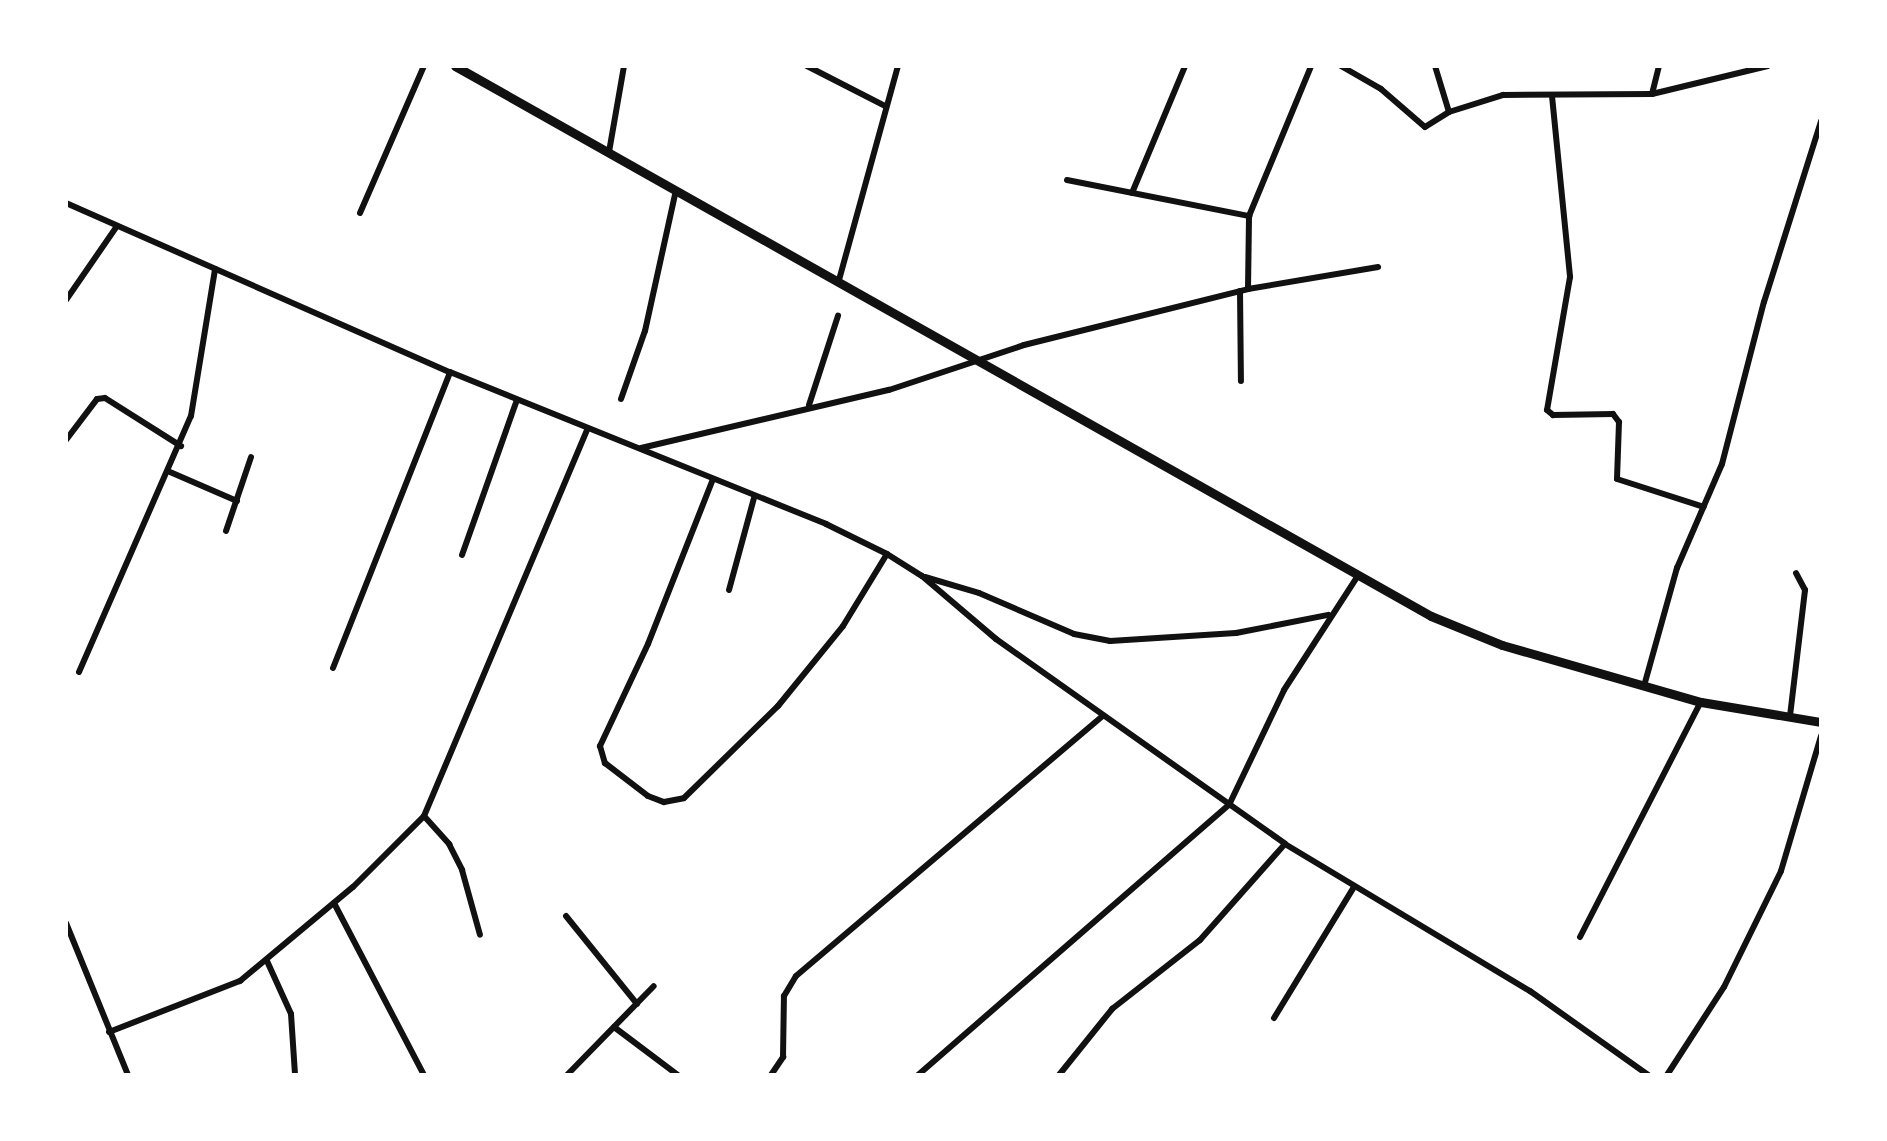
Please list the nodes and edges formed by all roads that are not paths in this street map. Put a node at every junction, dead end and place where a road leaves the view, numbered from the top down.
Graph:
1 (424, 66) edge
2 (455, 66) edge
3 (624, 66) edge
4 (807, 66) edge
5 (898, 66) edge
6 (1185, 66) edge
7 (1311, 66) edge
8 (1341, 66) edge
9 (1435, 66) edge
10 (1659, 66) edge
11 (1768, 66) edge
12 (1652, 94) junction
13 (1552, 96) junction
14 (885, 106) junction
15 (1449, 112) junction
16 (1821, 121) edge
17 (609, 152) junction
18 (1067, 180) dead end
19 (677, 190) junction
20 (1132, 193) junction
21 (66, 203) edge
22 (360, 213) dead end
23 (1249, 216) junction
24 (117, 226) junction
25 (1378, 267) dead end
26 (215, 269) junction
27 (839, 280) junction
28 (1248, 289) junction
29 (1240, 291) junction
30 (66, 300) edge
31 (838, 316) dead end
32 (980, 360) junction
33 (450, 372) junction
34 (1241, 381) dead end
35 (621, 399) dead end
36 (517, 400) junction
37 (809, 405) junction
38 (588, 428) junction
39 (66, 440) edge
40 (181, 446) junction
41 (641, 448) junction
42 (251, 457) dead end
43 (170, 472) junction
44 (713, 479) junction
45 (754, 498) junction
46 (237, 501) junction
47 (1704, 507) junction
48 (226, 531) dead end
49 (887, 554) junction
50 (462, 555) dead end
51 (1796, 573) dead end
52 (922, 576) junction
53 (1357, 577) junction
54 (729, 590) dead end
55 (1328, 615) junction
56 (333, 668) dead end
57 (79, 672) dead end
58 (1644, 686) junction
59 (1701, 702) junction
60 (1103, 716) junction
61 (1790, 716) junction
62 (1821, 722) edge
63 (1821, 736) edge
64 (1229, 805) junction
65 (424, 816) junction
66 (1285, 844) junction
67 (1354, 887) junction
68 (334, 903) junction
69 (566, 916) dead end
70 (66, 923) edge
71 (480, 935) dead end
72 (1580, 937) dead end
73 (267, 961) junction
74 (654, 986) dead end
75 (637, 1004) junction
76 (1274, 1018) dead end
77 (614, 1027) junction
78 (109, 1032) junction
79 (128, 1075) edge
80 (295, 1075) edge
81 (424, 1075) edge
82 (567, 1075) edge
83 (678, 1075) edge
84 (771, 1075) edge
85 (918, 1075) edge
86 (1059, 1075) edge
87 (1648, 1075) edge
88 (1667, 1075) edge

1 - 22 street
2 - 17 main road
3 - 17 street
4 - 14 street
5 - 14 street
6 - 20 street
7 - 23 street
8 - 15 street
9 - 15 street
10 - 12 street
11 - 12 street
12 - 13 street
13 - 15 street
13 - 47 street
14 - 27 street
16 - 47 street
17 - 19 main road
18 - 20 street
19 - 27 main road
19 - 35 street
20 - 23 street
21 - 24 street
23 - 28 street
24 - 26 street
24 - 30 street
25 - 28 street
26 - 33 street
26 - 40 street
27 - 32 main road
28 - 29 street
29 - 32 street
29 - 34 street
31 - 37 street
32 - 37 street
32 - 53 main road
33 - 36 street
33 - 56 street
36 - 38 street
36 - 50 street
37 - 41 street
38 - 41 street
38 - 65 street
39 - 40 street
40 - 43 street
41 - 44 street
42 - 46 street
43 - 46 street
43 - 57 street
44 - 45 street
44 - 49 street
45 - 49 street
45 - 54 street
46 - 48 street
47 - 58 street
49 - 52 street
51 - 61 street
52 - 55 street
52 - 60 street
53 - 55 street
53 - 58 main road
55 - 64 street
58 - 59 main road
59 - 61 main road
59 - 72 street
60 - 64 street
60 - 84 street
61 - 62 main road
63 - 88 street
64 - 66 street
64 - 85 street
65 - 68 street
65 - 71 street
66 - 67 street
66 - 86 street
67 - 76 street
67 - 87 street
68 - 73 street
68 - 81 street
69 - 75 street
70 - 78 street
73 - 78 street
73 - 80 street
74 - 75 street
75 - 77 street
77 - 82 street
77 - 83 street
78 - 79 street

